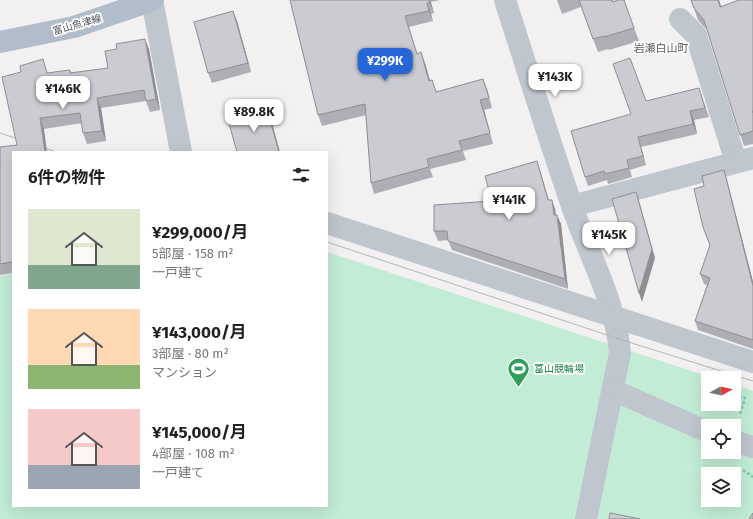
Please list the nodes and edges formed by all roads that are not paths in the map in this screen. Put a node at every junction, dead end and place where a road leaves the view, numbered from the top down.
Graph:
1 (152, 0) edge
2 (505, 0) edge
3 (680, 19) dead end
4 (0, 42) edge
5 (181, 151) edge
6 (744, 160) edge
7 (572, 206) junction
8 (328, 223) edge
9 (614, 317) junction
10 (753, 362) edge
11 (613, 390) junction
12 (701, 429) edge
13 (741, 443) edge
14 (753, 447) edge
15 (586, 519) edge

1 - 4 main road, 富山魚津線
1 - 5 street
2 - 7 street
3 - 6 street
6 - 7 street
7 - 9 street
8 - 9 street
9 - 10 street
9 - 11 street
11 - 12 street
11 - 15 street
13 - 14 street

